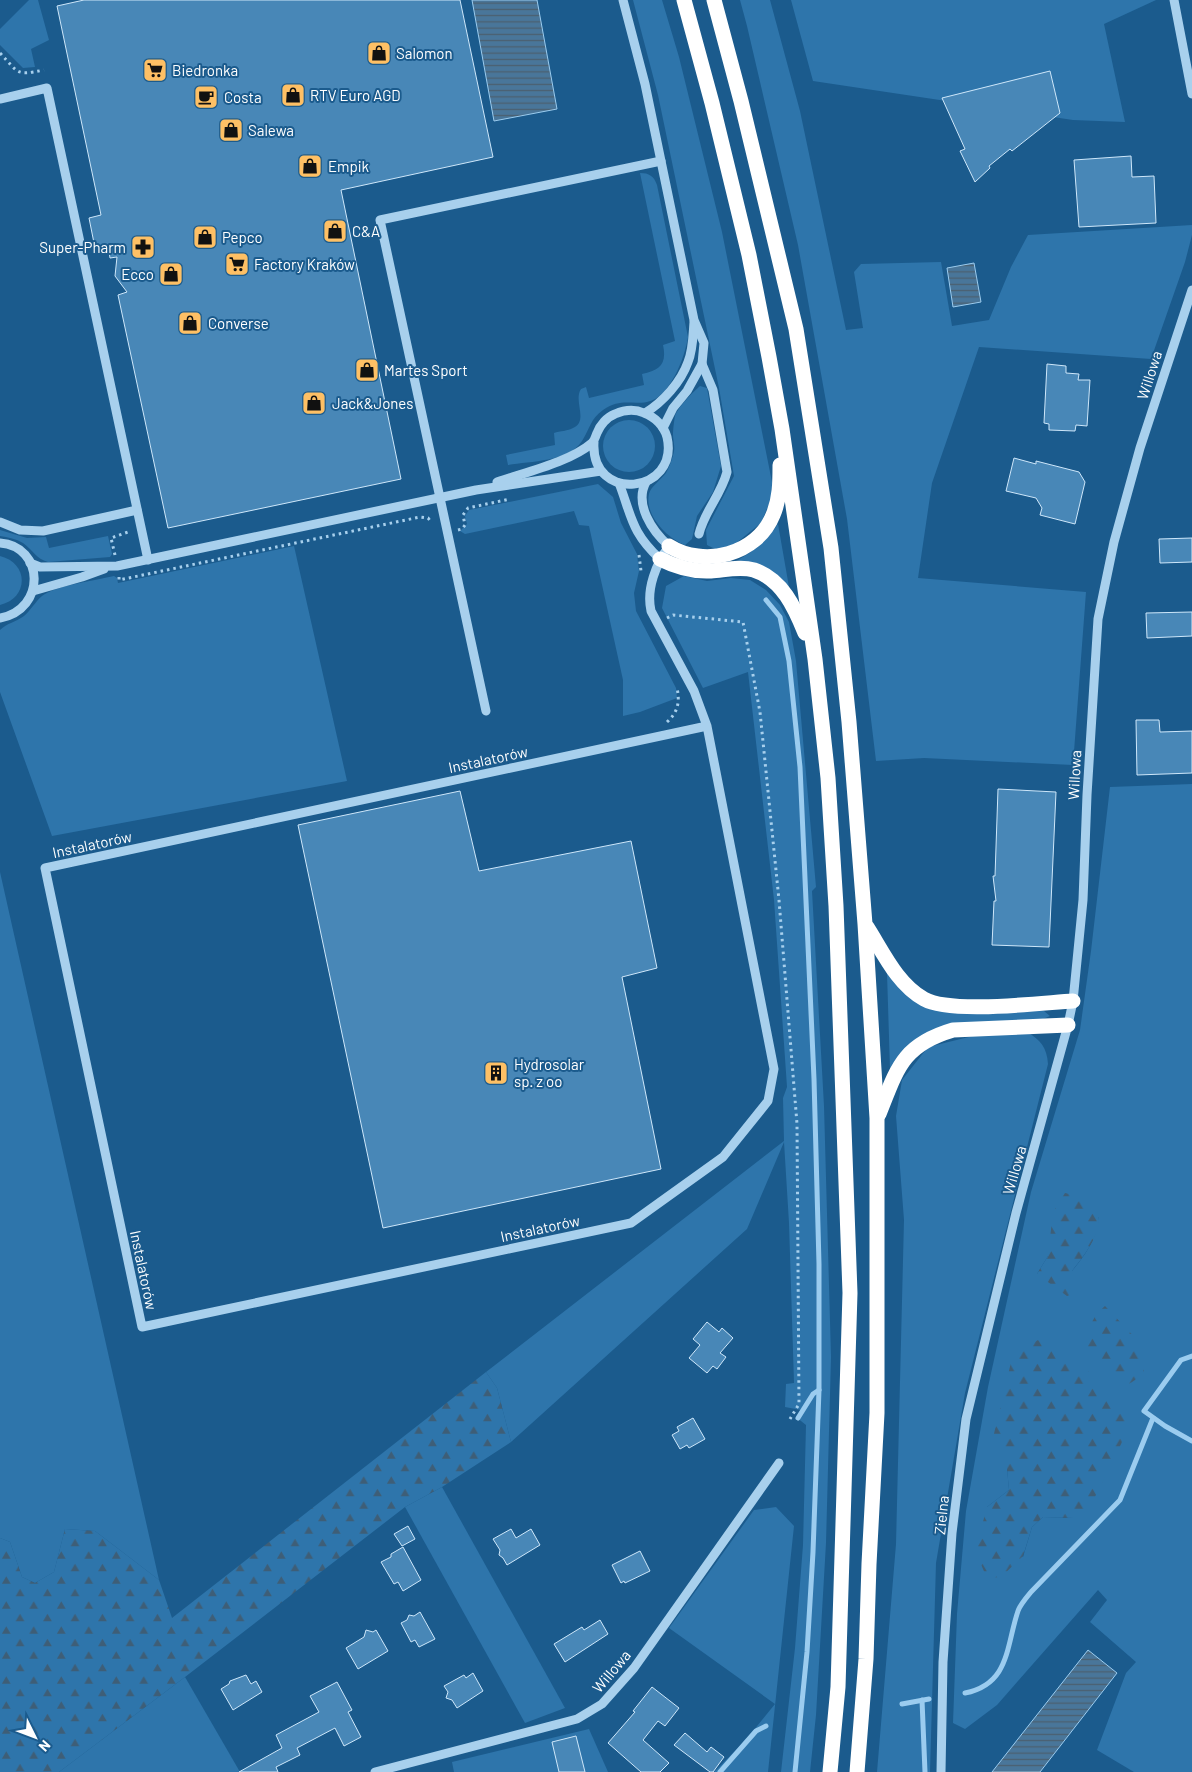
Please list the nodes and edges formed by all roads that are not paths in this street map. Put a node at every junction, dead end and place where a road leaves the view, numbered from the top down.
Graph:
1 (623, 0) edge
2 (684, 0) edge
3 (714, 0) edge
4 (1174, 0) edge
5 (1192, 94) edge
6 (0, 99) edge
7 (661, 161) junction
8 (1192, 290) edge
9 (694, 320) junction
10 (702, 364) junction
11 (645, 413) junction
12 (662, 428) junction
13 (782, 428) junction
14 (594, 442) junction
15 (601, 471) junction
16 (646, 482) junction
17 (619, 483) junction
18 (476, 490) junction
19 (439, 498) junction
20 (137, 510) junction
21 (0, 522) edge
22 (698, 534) dead end
23 (0, 542) edge
24 (669, 546) junction
25 (660, 559) junction
26 (148, 560) junction
27 (30, 563) junction
28 (109, 567) junction
29 (33, 591) junction
30 (0, 618) edge
31 (815, 658) junction
32 (486, 711) dead end
33 (707, 726) junction
34 (865, 924) junction
35 (1073, 1001) junction
36 (1068, 1026) junction
37 (877, 1118) junction
38 (1003, 1265) joint
39 (779, 1462) dead end
40 (375, 1772) edge
41 (830, 1772) edge
42 (858, 1772) edge
43 (941, 1772) edge

1 - 7 street
2 - 13 highway
3 - 34 highway
4 - 5 street
6 - 20 street
7 - 9 street
7 - 19 street
8 - 35 street, Willowa
9 - 10 street
9 - 11 street
10 - 12 street
10 - 22 street
11 - 12 street
11 - 14 street
12 - 16 street
13 - 24 highway
13 - 31 highway
14 - 15 street
14 - 18 street
15 - 17 street
15 - 18 street
16 - 17 street
16 - 24 street
17 - 25 street
18 - 19 street
19 - 26 street
19 - 32 street
20 - 21 street
20 - 26 street
23 - 27 street
24 - 25 street, Instalatorów
25 - 31 highway
25 - 33 street, Instalatorów
26 - 28 street
27 - 28 street
27 - 29 street
28 - 29 street
29 - 30 street
31 - 41 highway
33 - 33 street, Instalatorów
34 - 35 highway
34 - 37 highway
35 - 36 street, Willowa
36 - 37 highway
36 - 38 street, Willowa
37 - 42 highway
38 - 43 street, Zielna
39 - 40 street, Willowa

